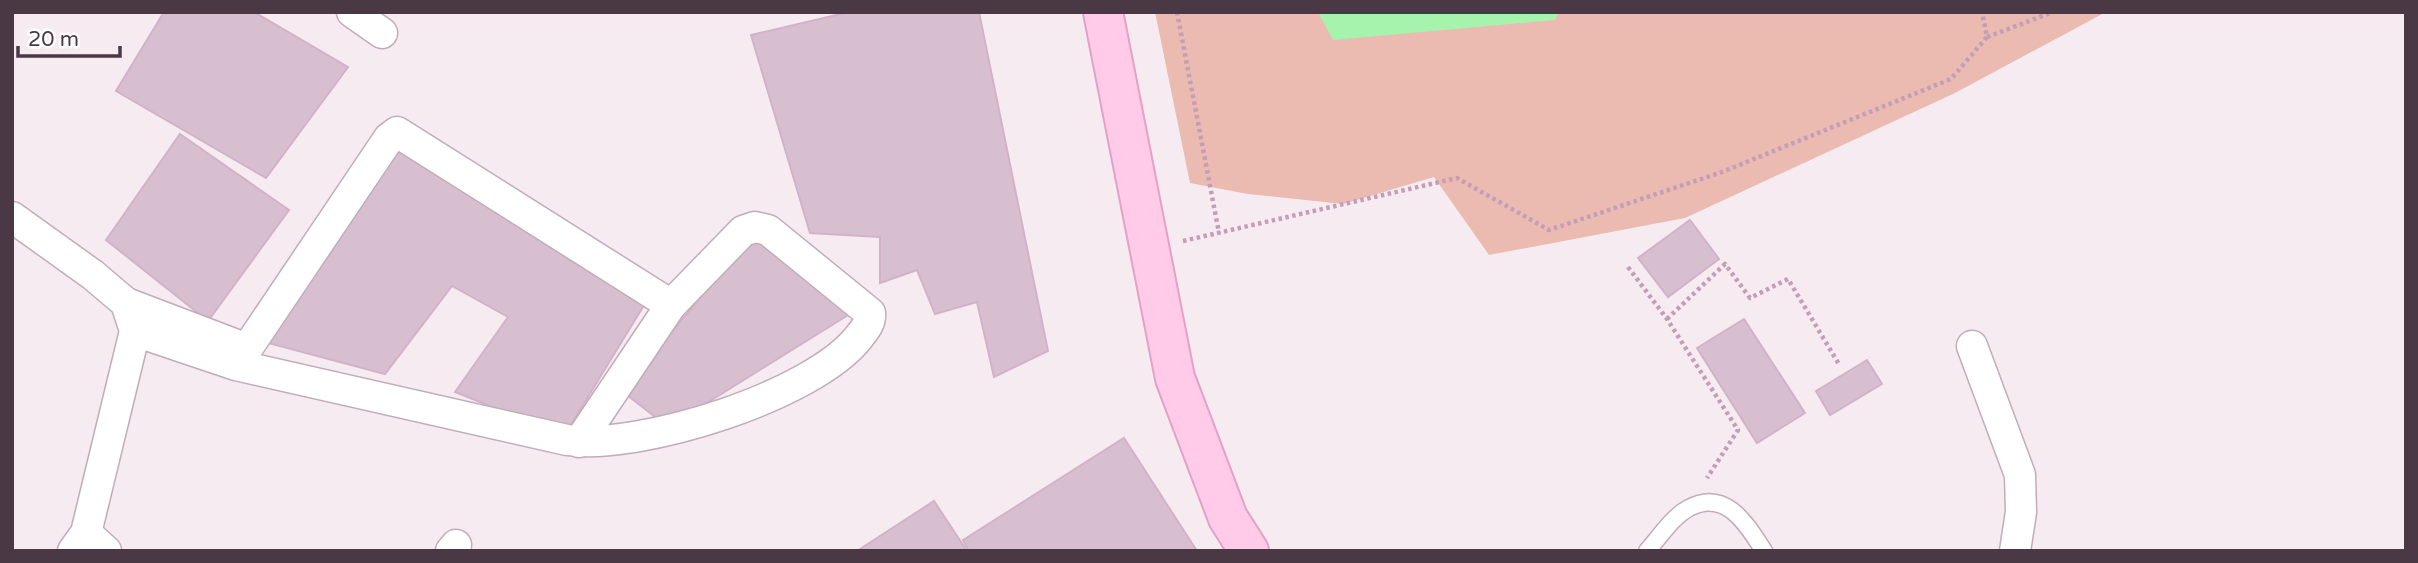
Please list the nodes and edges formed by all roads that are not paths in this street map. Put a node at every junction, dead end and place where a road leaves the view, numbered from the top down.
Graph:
1 (352, 12) edge
2 (1103, 12) edge
3 (382, 33) dead end
4 (12, 217) edge
5 (127, 303) junction
6 (671, 305) junction
7 (135, 331) junction
8 (207, 345) junction
9 (1972, 345) dead end
10 (242, 357) junction
11 (579, 442) junction
12 (88, 545) edge
13 (1249, 551) edge
14 (1647, 551) edge
15 (1764, 551) edge
16 (2015, 551) edge

1 - 3 street
2 - 13 street
4 - 5 street
5 - 7 street
5 - 8 street
6 - 10 street
6 - 11 street
6 - 11 street
7 - 8 street
7 - 12 street
8 - 10 street
9 - 16 street
10 - 11 street
14 - 15 lane

